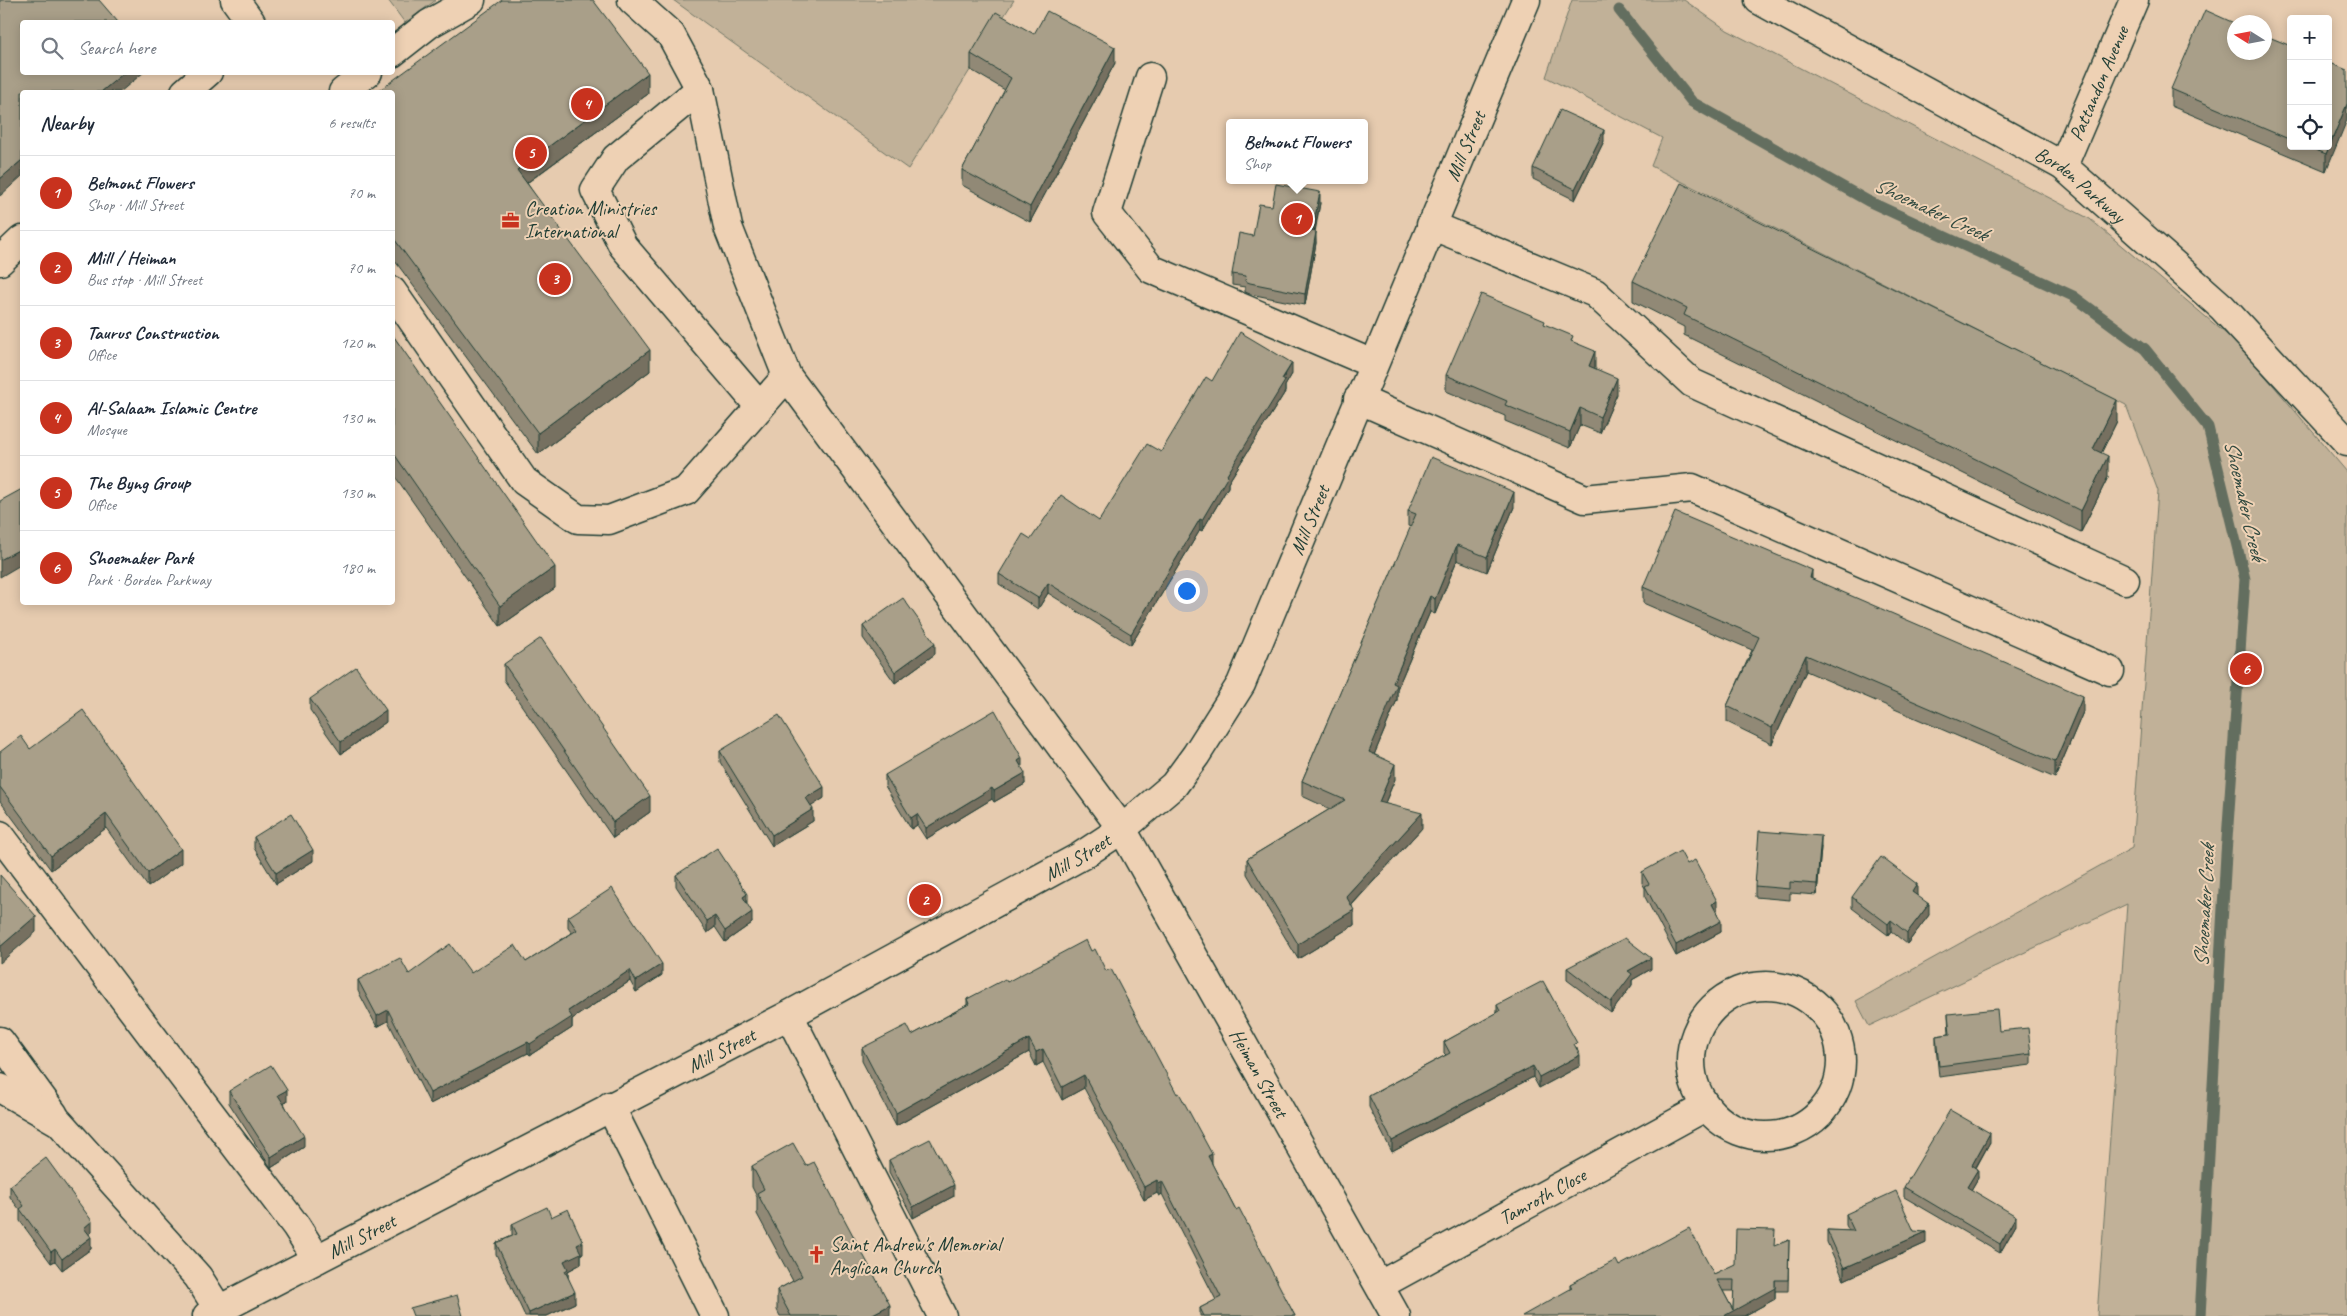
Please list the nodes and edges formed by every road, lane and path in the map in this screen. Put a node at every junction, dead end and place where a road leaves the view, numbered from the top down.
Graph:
1 (235, 0) edge
2 (470, 0) edge
3 (632, 0) edge
4 (1526, 0) edge
5 (1759, 0) edge
6 (2134, 0) edge
7 (249, 20) edge
8 (395, 51) edge
9 (205, 75) edge
10 (364, 75) edge
11 (1150, 77) dead end
12 (188, 90) edge
13 (346, 90) edge
14 (700, 90) junction
15 (2063, 166) junction
16 (1431, 225) junction
17 (20, 242) edge
18 (0, 261) edge
19 (395, 295) edge
20 (1373, 364) junction
21 (787, 376) junction
22 (1358, 399) junction
23 (760, 408) junction
24 (2347, 442) edge
25 (2125, 580) dead end
26 (2110, 671) dead end
27 (1122, 829) junction
28 (0, 835) edge
29 (789, 1015) junction
30 (0, 1041) edge
31 (0, 1088) edge
32 (610, 1106) junction
33 (1705, 1107) junction
34 (60, 1122) junction
35 (317, 1259) junction
36 (1380, 1285) junction
37 (213, 1313) edge
38 (714, 1316) edge
39 (942, 1316) edge
40 (1396, 1316) edge

1 - 7 street
2 - 8 street
3 - 14 street, Heiman Street
4 - 16 street, Mill Street
5 - 15 street, Borden Parkway
6 - 15 street, Pattandon Avenue
9 - 12 street
10 - 13 street
11 - 20 street
14 - 21 street, Heiman Street
14 - 23 street
15 - 24 street, Borden Parkway
16 - 20 street, Mill Street
16 - 25 street
17 - 18 street
19 - 23 street
20 - 22 street, Mill Street
21 - 23 street
21 - 27 street, Heiman Street
22 - 26 street
22 - 27 street, Mill Street
27 - 29 street, Mill Street
27 - 36 street, Heiman Street
28 - 35 street
29 - 32 street, Mill Street
29 - 39 street
30 - 34 street
31 - 34 street
32 - 35 street, Mill Street
32 - 38 street
33 - 33 street
33 - 36 street, Tamroth Close
34 - 37 street
35 - 37 street, Mill Street
36 - 40 street, Heiman Street

